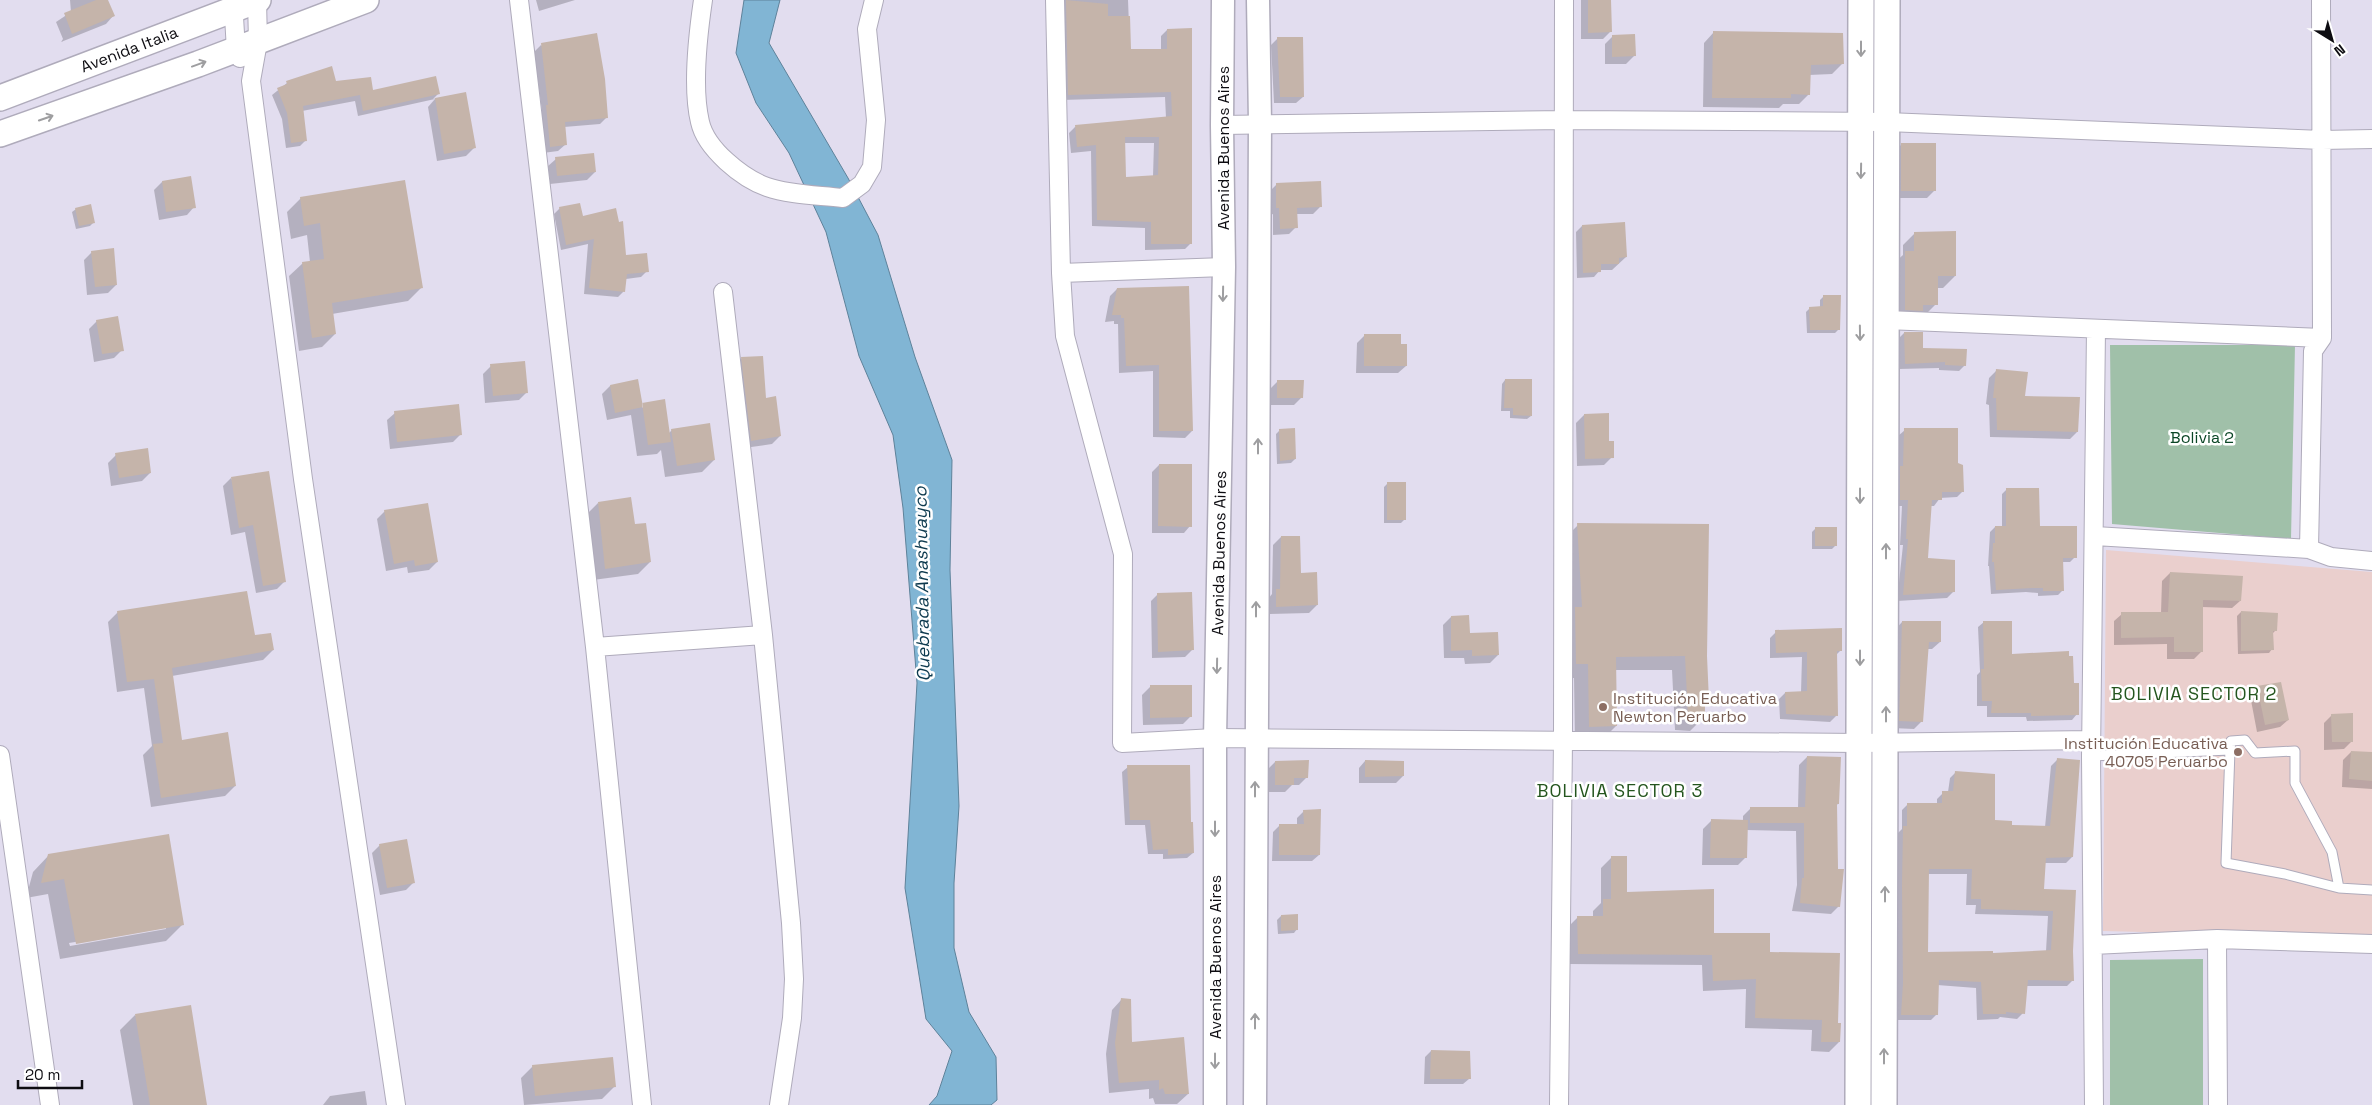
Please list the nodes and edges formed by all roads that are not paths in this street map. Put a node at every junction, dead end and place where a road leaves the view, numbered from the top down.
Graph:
1 (258, 0) edge
2 (366, 0) edge
3 (520, 0) edge
4 (703, 0) edge
5 (874, 0) edge
6 (1055, 0) edge
7 (1223, 0) edge
8 (1258, 0) edge
9 (1564, 0) edge
10 (1861, 0) edge
11 (1887, 0) edge
12 (2321, 0) edge
13 (233, 4) edge
14 (247, 46) junction
15 (0, 98) edge
16 (1566, 120) junction
17 (1861, 122) junction
18 (1887, 122) junction
19 (1260, 123) junction
20 (1222, 125) junction
21 (0, 134) edge
22 (2322, 140) junction
23 (2372, 140) edge
24 (1224, 267) junction
25 (1061, 274) junction
26 (723, 292) dead end
27 (1886, 320) junction
28 (2096, 329) junction
29 (2322, 338) junction
30 (2095, 536) junction
31 (2309, 549) junction
32 (2372, 561) edge
33 (763, 635) junction
34 (595, 647) junction
35 (1216, 738) junction
36 (1256, 738) junction
37 (1563, 740) junction
38 (1860, 743) junction
39 (1886, 743) junction
40 (2091, 748) junction
41 (2230, 750) junction
42 (0, 755) edge
43 (2339, 888) junction
44 (2372, 890) edge
45 (2217, 940) junction
46 (2372, 944) edge
47 (2092, 945) junction
48 (50, 1105) edge
49 (396, 1105) edge
50 (642, 1105) edge
51 (779, 1105) edge
52 (1215, 1105) edge
53 (1255, 1105) edge
54 (1559, 1105) edge
55 (1858, 1105) edge
56 (1884, 1105) edge
57 (2094, 1105) edge
58 (2218, 1105) edge

1 - 13 main road, Avenida Italia
1 - 14 street
2 - 14 main road
3 - 34 street
4 - 5 street
6 - 25 street
7 - 20 street, Avenida Buenos Aires
8 - 19 street
9 - 16 street
10 -> 17 main road
11 - 18 main road
12 - 22 street
13 - 14 street
13 - 15 main road, Avenida Italia
21 -> 14 main road
14 - 49 street
16 - 17 street
16 - 19 street
16 - 37 street
17 - 18 street
17 -> 38 main road
18 - 22 street
18 - 27 main road
19 - 20 street
36 -> 19 street
20 - 24 street, Avenida Buenos Aires
22 - 23 street
22 - 29 street
24 - 25 street
24 -> 35 street, Avenida Buenos Aires
25 - 35 street
26 - 33 street
27 - 28 street
39 -> 27 main road
28 - 29 street
28 - 30 street
29 - 31 street
30 - 31 street
30 - 40 street
31 - 32 street
33 - 34 street
33 - 51 street
34 - 50 street
35 - 36 street
35 -> 52 street, Avenida Buenos Aires
36 - 37 street
53 -> 36 street
37 - 38 street
37 - 54 street
38 - 39 street
38 - 55 main road
39 - 40 street
56 -> 39 main road
40 - 41 lane
40 - 47 street
41 - 43 lane
41 - 43 lane
42 - 48 street
43 - 44 lane
45 - 46 street
45 - 47 street
45 - 58 street
47 - 57 street

